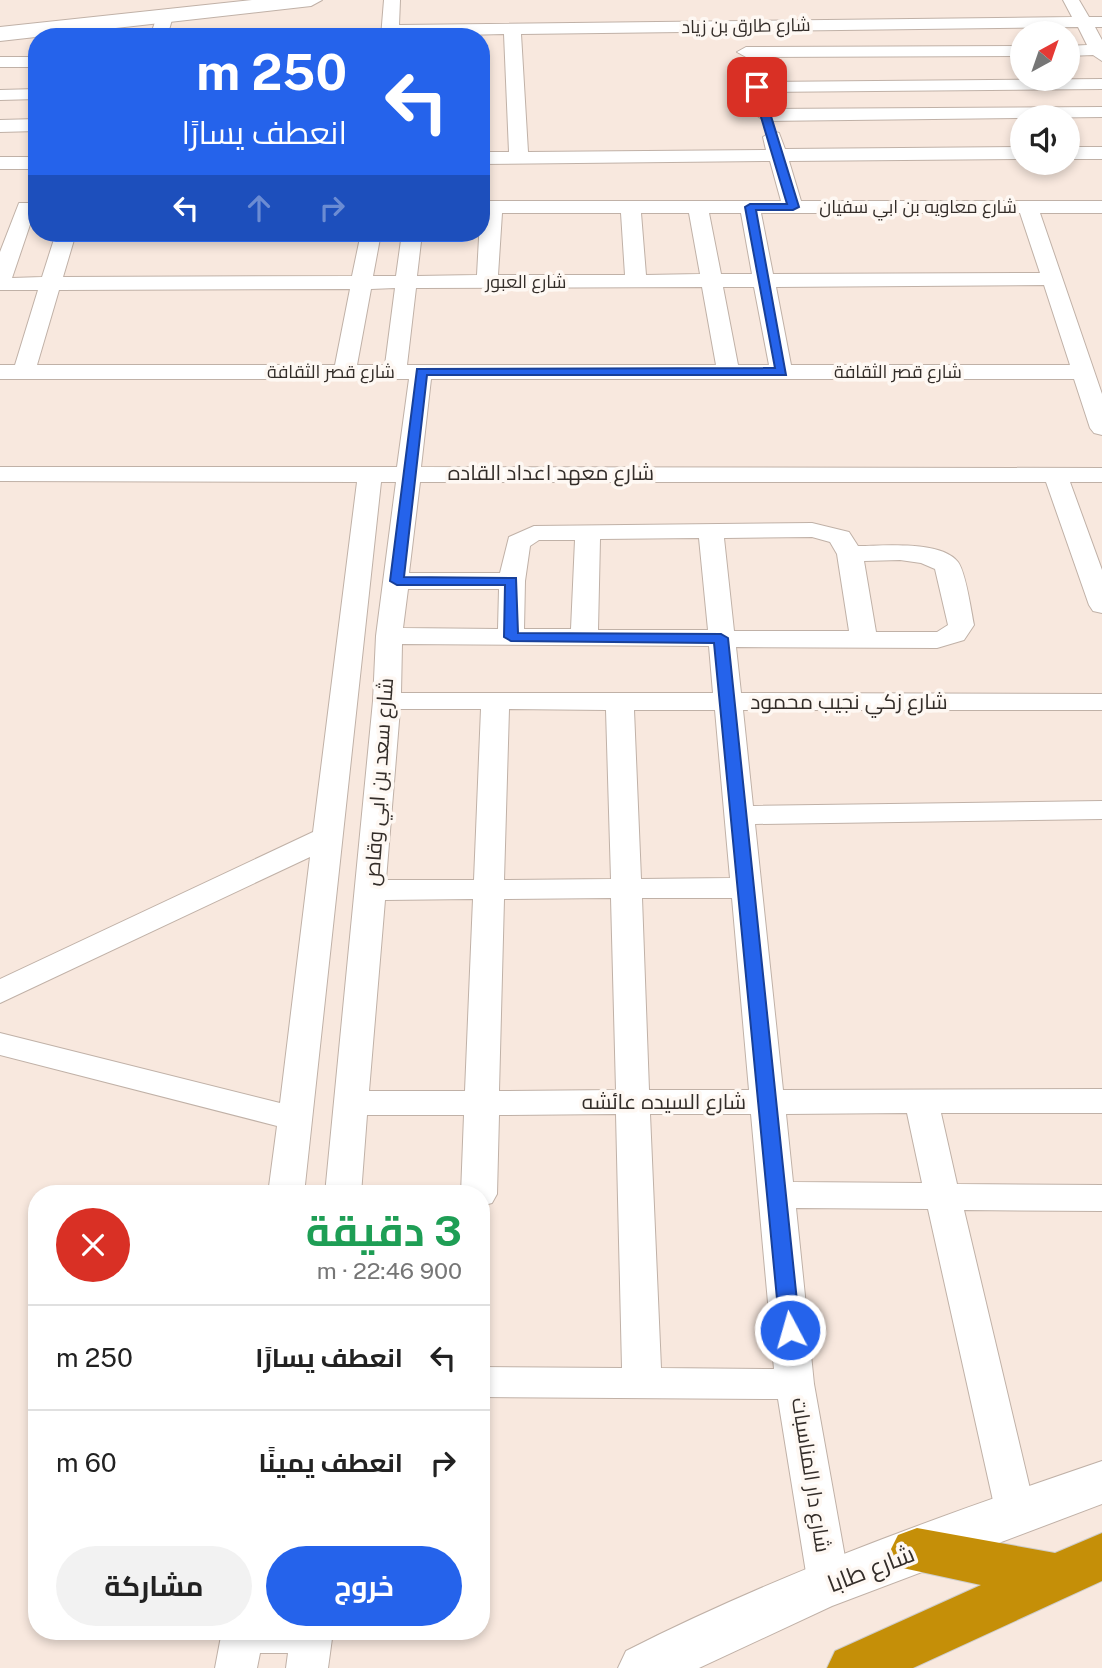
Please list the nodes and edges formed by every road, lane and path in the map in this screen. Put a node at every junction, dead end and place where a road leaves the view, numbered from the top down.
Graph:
1 (226, 0) edge
2 (312, 0) edge
3 (392, 0) edge
4 (1071, 0) edge
5 (847, 18) junction
6 (736, 19) junction
7 (0, 22) edge
8 (1083, 22) junction
9 (1102, 22) edge
10 (161, 26) edge
11 (121, 28) edge
12 (390, 28) edge
13 (512, 29) junction
14 (490, 30) edge
15 (28, 33) edge
16 (0, 34) edge
17 (1010, 51) edge
18 (746, 52) junction
19 (974, 52) junction
20 (1080, 52) edge
21 (859, 53) junction
22 (1100, 53) edge
23 (0, 62) edge
24 (28, 62) edge
25 (989, 85) junction
26 (1102, 85) edge
27 (881, 86) junction
28 (757, 87) junction
29 (28, 96) edge
30 (2, 101) edge
31 (1010, 109) edge
32 (1080, 112) edge
33 (1102, 112) edge
34 (891, 114) junction
35 (1010, 114) edge
36 (765, 115) junction
37 (28, 125) edge
38 (0, 126) edge
39 (1010, 153) edge
40 (1080, 153) edge
41 (1102, 153) edge
42 (778, 156) junction
43 (490, 158) edge
44 (519, 158) junction
45 (0, 163) edge
46 (28, 163) edge
47 (0, 207) edge
48 (28, 207) edge
49 (490, 207) edge
50 (631, 207) junction
51 (698, 207) junction
52 (750, 207) junction
53 (793, 207) junction
54 (1028, 207) junction
55 (1102, 207) edge
56 (28, 214) edge
57 (63, 242) edge
58 (368, 242) edge
59 (411, 242) edge
60 (487, 242) edge
61 (1052, 279) junction
62 (765, 280) junction
63 (636, 281) junction
64 (711, 281) junction
65 (359, 282) junction
66 (406, 282) junction
67 (487, 282) junction
68 (0, 283) edge
69 (51, 284) junction
70 (0, 372) edge
71 (24, 372) junction
72 (345, 372) junction
73 (395, 372) junction
74 (421, 372) junction
75 (728, 372) junction
76 (781, 372) junction
77 (1082, 372) junction
78 (1102, 428) edge
79 (370, 472) junction
80 (410, 473) junction
81 (0, 474) edge
82 (1055, 475) junction
83 (1102, 475) edge
84 (711, 529) junction
85 (588, 532) junction
86 (850, 554) junction
87 (397, 581) junction
88 (512, 581) junction
89 (1102, 605) edge
90 (389, 636) junction
91 (511, 637) junction
92 (584, 637) junction
93 (721, 638) junction
94 (864, 640) junction
95 (387, 701) junction
96 (495, 701) junction
97 (620, 701) junction
98 (727, 702) junction
99 (1102, 702) edge
100 (1102, 810) edge
101 (739, 815) junction
102 (329, 836) junction
103 (746, 888) junction
104 (489, 889) junction
105 (626, 889) junction
106 (371, 890) junction
107 (0, 992) edge
108 (0, 1044) edge
109 (1102, 1101) edge
110 (633, 1102) junction
111 (768, 1102) junction
112 (921, 1102) junction
113 (352, 1103) junction
114 (482, 1103) junction
115 (295, 1119) junction
116 (287, 1185) edge
117 (344, 1185) edge
118 (479, 1185) edge
119 (777, 1195) junction
120 (944, 1196) junction
121 (1102, 1198) edge
122 (490, 1382) edge
123 (642, 1383) junction
124 (796, 1384) junction
125 (1102, 1482) edge
126 (1016, 1514) junction
127 (917, 1551) junction
128 (1079, 1566) edge
129 (829, 1585) junction
130 (241, 1644) edge
131 (310, 1645) edge
132 (646, 1668) edge
133 (855, 1668) edge

1 - 7 street
2 - 10 street
3 - 12 street
4 - 8 street
5 - 6 street, شارع طارق بن زياد
5 - 8 street, شارع طارق بن زياد
5 - 21 street
6 - 13 street, شارع طارق بن زياد
6 - 18 street
8 - 9 street, شارع طارق بن زياد
8 - 22 street
10 - 11 street
13 - 14 street, شارع طارق بن زياد
13 - 44 street
15 - 16 street
17 - 19 street
18 - 21 street
18 - 28 street
19 - 21 street
19 - 25 street
20 - 22 street
23 - 24 street
25 - 26 street
25 - 27 street
25 - 31 street
27 - 28 street
27 - 34 street
28 - 36 street
29 - 30 street
32 - 33 street
34 - 35 street
34 - 36 street
36 - 42 street
37 - 38 street
39 - 42 street
40 - 41 street
42 - 44 street
42 - 53 street
43 - 44 street
45 - 46 street
47 - 48 street
49 - 50 street, شارع معاويه بن ابي سفيان
50 - 51 street, شارع معاويه بن ابي سفيان
50 - 63 street
51 - 52 street, شارع معاويه بن ابي سفيان
51 - 64 street
52 - 53 street, شارع معاويه بن ابي سفيان
52 - 62 street
53 - 54 street, شارع معاويه بن ابي سفيان
54 - 55 street, شارع معاويه بن ابي سفيان
54 - 61 street
56 - 68 street
57 - 69 street
58 - 65 street
59 - 66 street
60 - 67 street
61 - 62 street, شارع العبور
61 - 77 street
62 - 64 street, شارع العبور
62 - 76 street
63 - 64 street, شارع العبور
63 - 67 street, شارع العبور
64 - 75 street
65 - 66 street, شارع العبور
65 - 69 street, شارع العبور
65 - 72 street
66 - 67 street, شارع العبور
66 - 73 street
68 - 69 street, شارع العبور
69 - 71 street
70 - 71 street, شارع قصر الثقافة
71 - 72 street, شارع قصر الثقافة
72 - 73 street, شارع قصر الثقافة
73 - 74 street, شارع قصر الثقافة
74 - 75 street, شارع قصر الثقافة
74 - 80 street, شارع سعد بن ابي وقاص
75 - 76 street, شارع قصر الثقافة
76 - 77 street, شارع قصر الثقافة
77 - 78 street
79 - 80 street, شارع معهد اعداد القاده
79 - 81 street, شارع معهد اعداد القاده
79 - 102 street, شارع سعد بن ابي وقاص
80 - 82 street, شارع معهد اعداد القاده
80 - 87 street, شارع سعد بن ابي وقاص
82 - 83 street, شارع معهد اعداد القاده
82 - 89 street
84 - 85 street
84 - 86 street
84 - 93 street, شارع دار المناسبات
85 - 88 street
85 - 92 street
86 - 94 street
86 - 94 street
87 - 88 street
87 - 90 street, شارع سعد بن ابي وقاص
88 - 91 street
90 - 91 street
90 - 95 street, شارع سعد بن ابي وقاص
91 - 92 street
92 - 93 street
93 - 94 street
93 - 98 street, شارع دار المناسبات
95 - 96 street, شارع زكي نجيب محمود
95 - 106 street, شارع سعد بن ابي وقاص
96 - 97 street, شارع زكي نجيب محمود
96 - 104 street
97 - 98 street, شارع زكي نجيب محمود
97 - 105 street
98 - 99 street, شارع زكي نجيب محمود
98 - 101 street, شارع دار المناسبات
100 - 101 street
101 - 103 street, شارع دار المناسبات
102 - 107 street
102 - 115 street, شارع سعد بن ابي وقاص
103 - 105 street
103 - 111 street, شارع دار المناسبات
104 - 105 street
104 - 106 street
104 - 114 street
105 - 110 street
106 - 113 street, شارع سعد بن ابي وقاص
108 - 115 street
109 - 112 street, شارع السيده عائشه
110 - 111 street, شارع السيده عائشه
110 - 114 street, شارع السيده عائشه
110 - 123 street
111 - 112 street, شارع السيده عائشه
111 - 119 street, شارع دار المناسبات
112 - 120 street
113 - 114 street, شارع السيده عائشه
113 - 117 street, شارع سعد بن ابي وقاص
114 - 118 street
115 - 116 street, شارع سعد بن ابي وقاص
119 - 120 street
119 - 124 street, شارع دار المناسبات
120 - 121 street
120 - 126 street
122 - 123 street
123 - 124 street
124 - 129 street, شارع دار المناسبات
125 - 126 street, شارع طابا
126 - 127 street, شارع طابا
127 - 128 highway
127 - 129 street, شارع طابا
128 - 133 highway
129 - 132 street, شارع طابا
130 - 131 street

